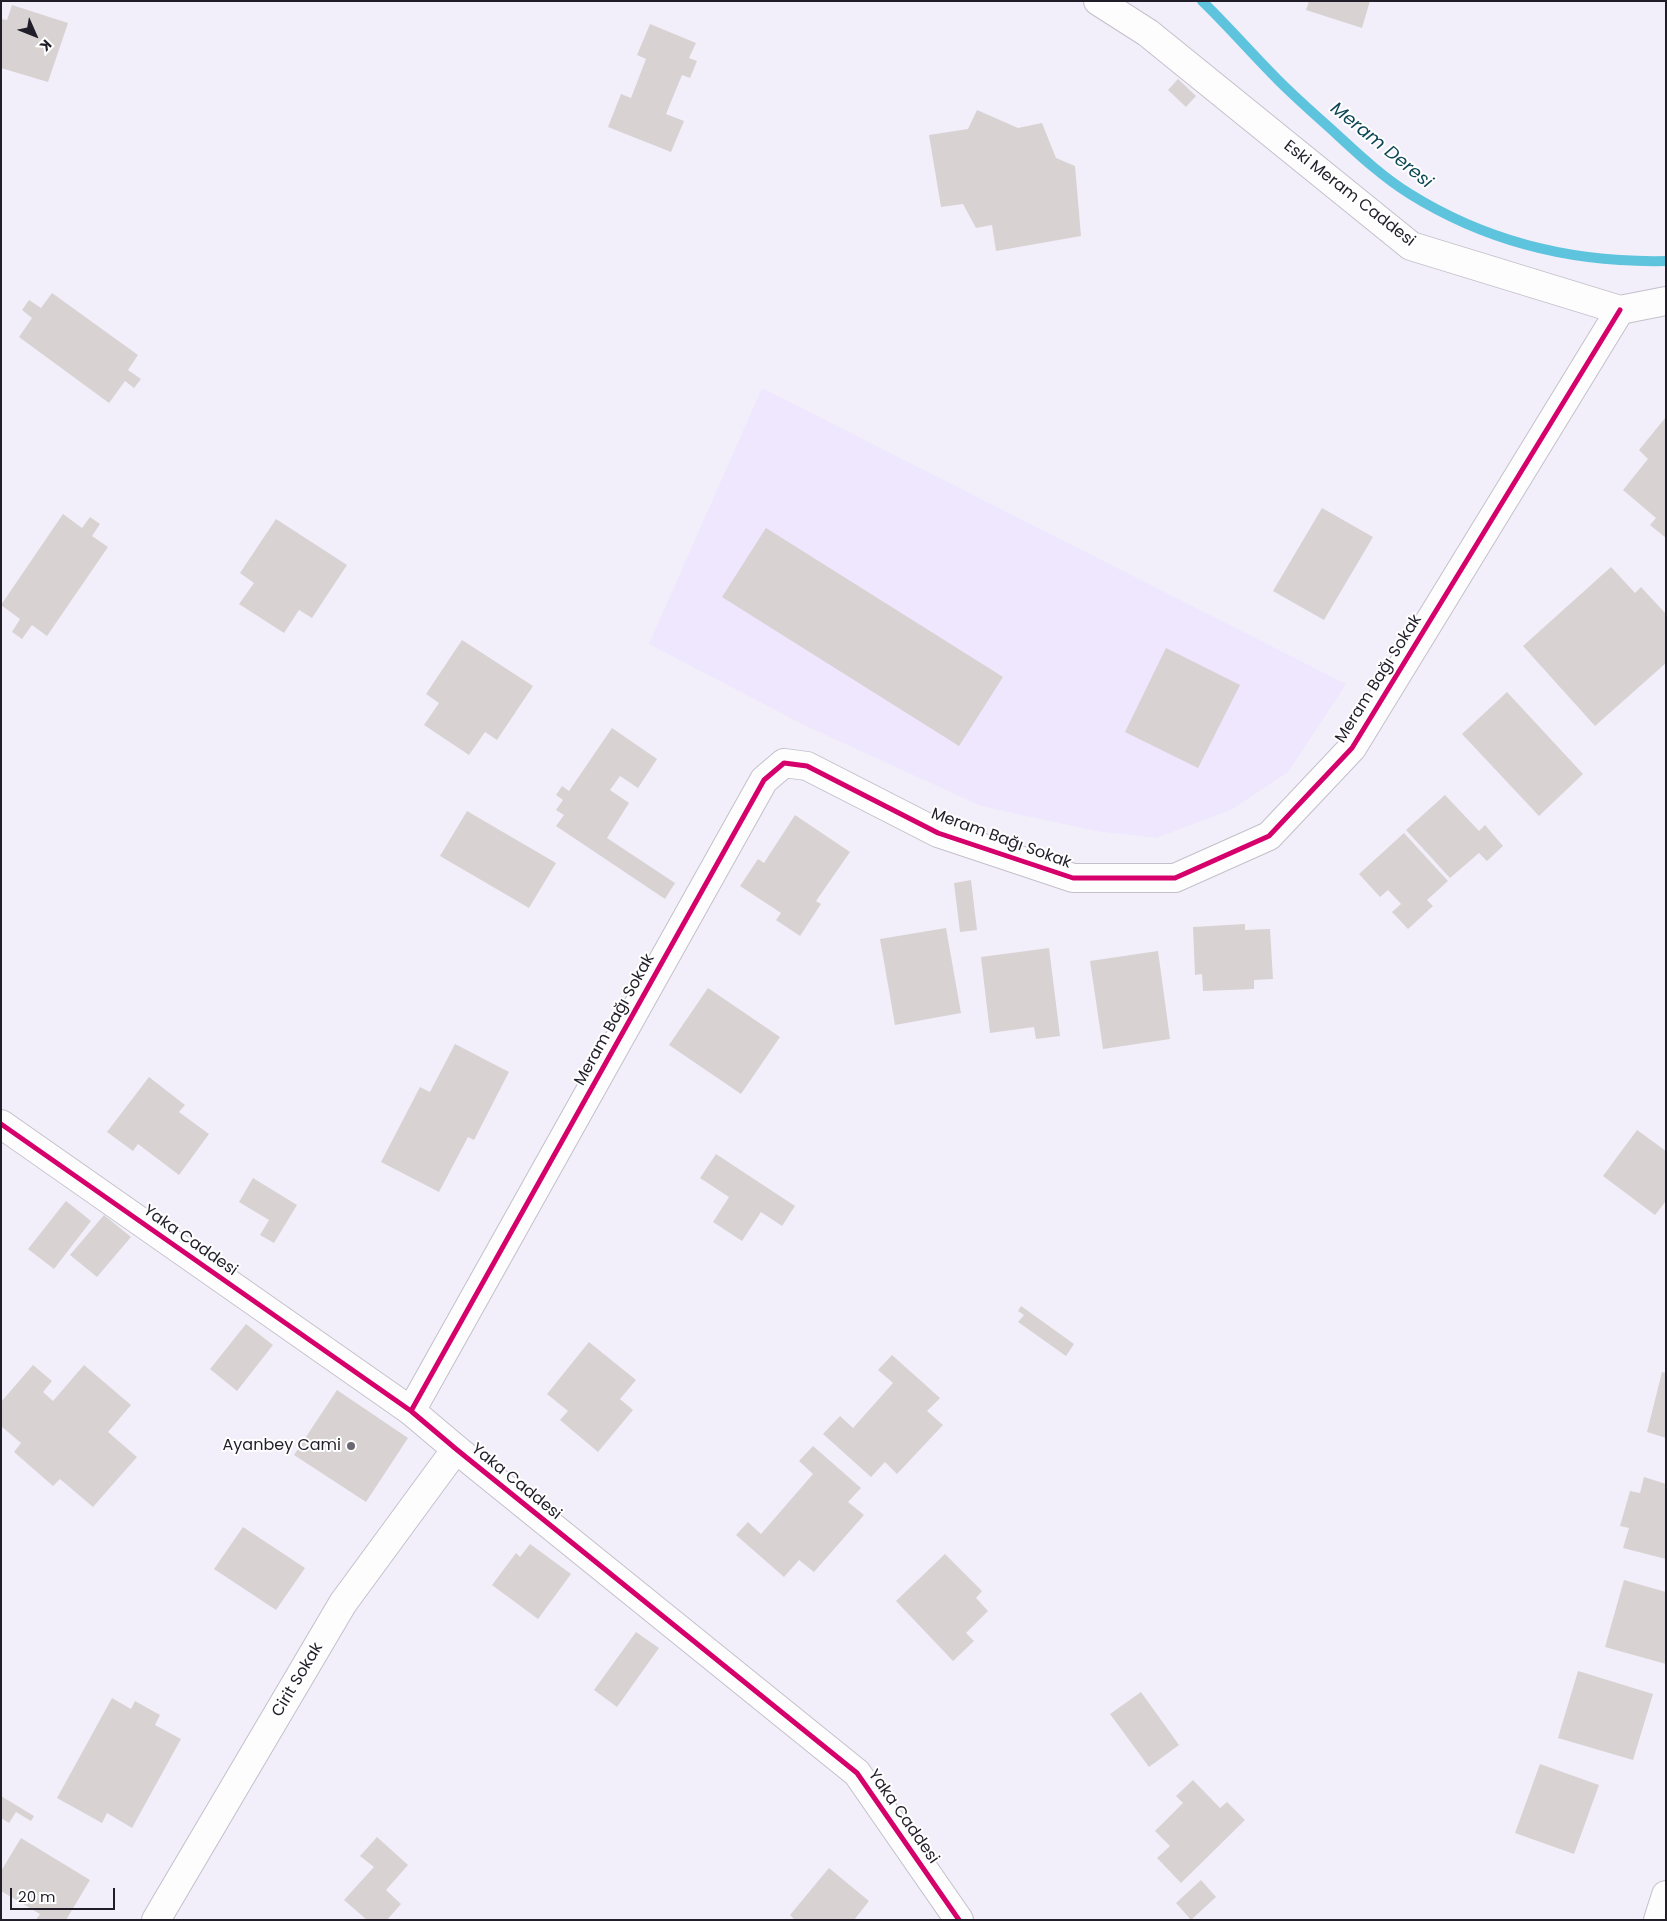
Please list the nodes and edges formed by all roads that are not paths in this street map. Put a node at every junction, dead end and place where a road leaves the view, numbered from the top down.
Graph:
1 (1098, 1) edge
2 (1666, 301) edge
3 (1620, 310) junction
4 (1, 1124) edge
5 (411, 1411) junction
6 (456, 1449) junction
7 (1666, 1895) edge
8 (156, 1920) edge
9 (959, 1920) edge
10 (1658, 1920) edge

1 - 3 street, Eski Meram Caddesi
2 - 3 street, Eski Meram Caddesi
3 - 5 street, Meram Bağı Sokak
4 - 5 street, Yaka Caddesi
5 - 6 street, Yaka Caddesi
6 - 8 street, Cirit Sokak
6 - 9 street, Yaka Caddesi
7 - 10 street

